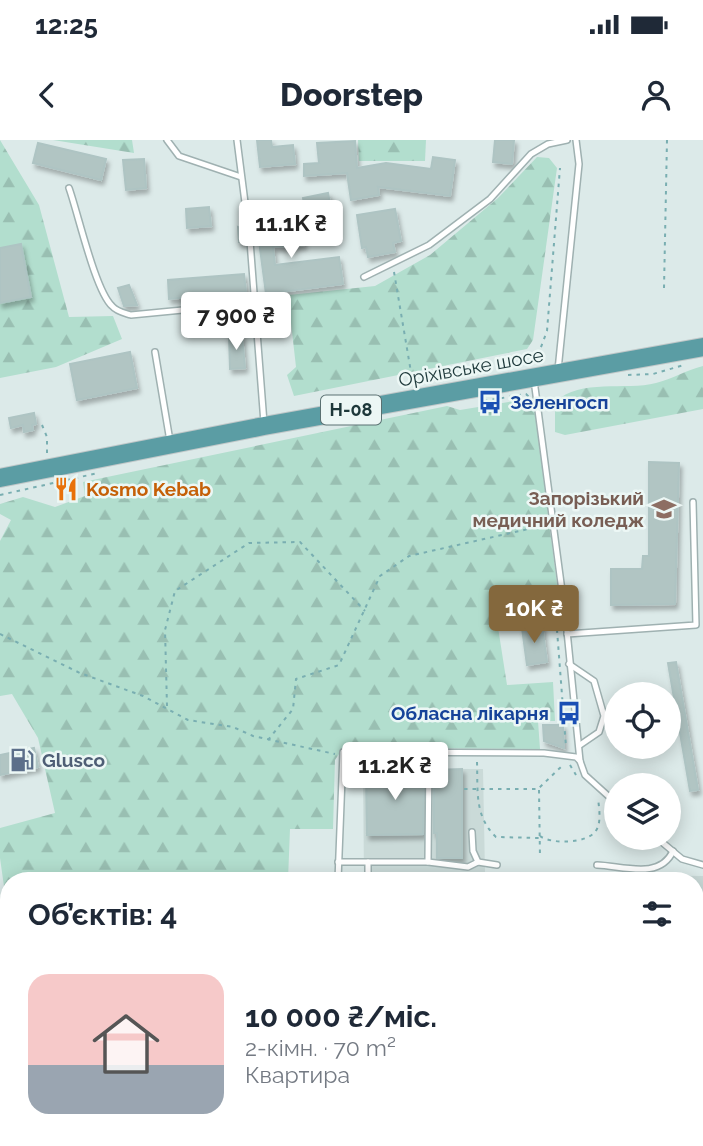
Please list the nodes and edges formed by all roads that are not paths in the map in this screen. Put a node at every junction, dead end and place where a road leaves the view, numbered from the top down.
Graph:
1 (167, 140) edge
2 (237, 140) edge
3 (567, 140) edge
4 (576, 140) edge
5 (241, 177) junction
6 (69, 188) dead end
7 (248, 226) dead end
8 (250, 242) dead end
9 (364, 276) dead end
10 (255, 303) junction
11 (703, 347) edge
12 (155, 352) dead end
13 (534, 371) junction
14 (558, 373) junction
15 (264, 426) junction
16 (171, 444) junction
17 (0, 478) edge
18 (693, 502) dead end
19 (567, 634) junction
20 (569, 664) junction
21 (580, 745) junction
22 (429, 752) junction
23 (580, 761) junction
24 (604, 792) edge
25 (472, 832) dead end
26 (673, 851) joint
27 (338, 862) junction
28 (368, 862) junction
29 (428, 862) junction
30 (478, 862) junction
31 (703, 863) edge
32 (497, 865) dead end
33 (597, 865) dead end
34 (338, 872) edge
35 (368, 872) edge

1 - 5 lane
2 - 5 lane
3 - 9 lane
4 - 14 lane
5 - 7 lane
6 - 10 lane
8 - 10 lane
10 - 15 lane
11 - 14 main road, Оріхівське шосе / Н-08
12 - 16 lane
13 - 14 main road, Оріхівське шосе / Н-08
13 - 15 main road, Оріхівське шосе / Н-08
13 - 19 lane
15 - 16 main road, Оріхівське шосе / Н-08
16 - 17 main road, Оріхівське шосе / Н-08
18 - 19 lane
19 - 20 lane
20 - 21 lane
20 - 21 lane
21 - 23 lane
22 - 23 lane
22 - 27 lane
22 - 29 lane
23 - 24 lane
25 - 30 lane
26 - 31 lane
26 - 33 lane
27 - 28 lane
27 - 34 lane
28 - 29 lane
28 - 35 lane
29 - 30 lane
30 - 32 lane

